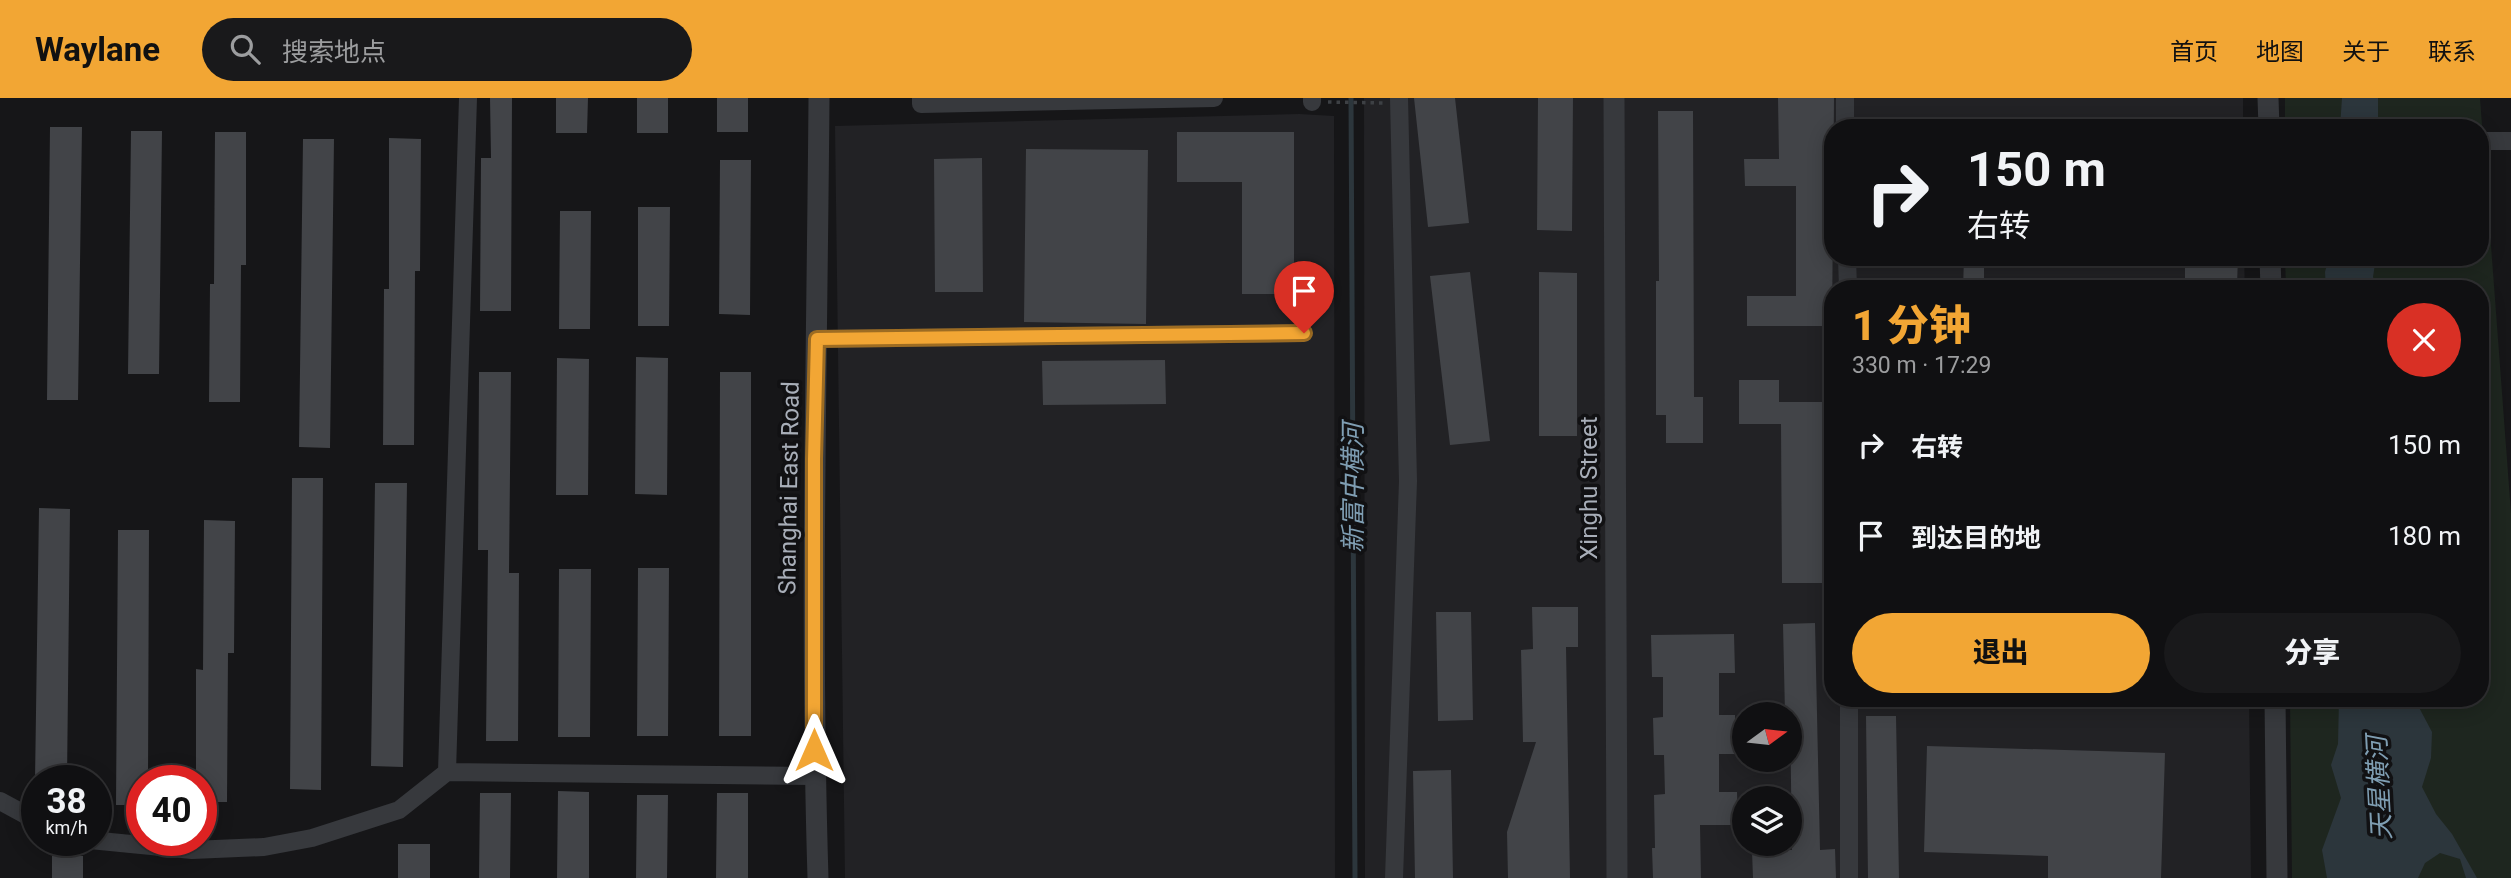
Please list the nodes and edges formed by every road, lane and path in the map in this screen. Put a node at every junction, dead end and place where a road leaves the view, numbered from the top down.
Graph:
1 (468, 98) edge
2 (819, 98) edge
3 (921, 98) edge
4 (1214, 98) edge
5 (1399, 98) edge
6 (1614, 98) edge
7 (1845, 98) edge
8 (2268, 98) edge
9 (1336, 102) dead end
10 (1369, 103) dead end
11 (1845, 119) edge
12 (2269, 119) edge
13 (2489, 141) edge
14 (2511, 141) edge
15 (1304, 333) dead end
16 (817, 339) junction
17 (1849, 707) edge
18 (2275, 707) edge
19 (447, 772) junction
20 (815, 776) junction
21 (0, 801) edge
22 (21, 812) edge
23 (112, 842) edge
24 (818, 878) edge
25 (1394, 878) edge
26 (1617, 878) edge
27 (1849, 878) edge
28 (2277, 878) edge

1 - 19 street
2 - 16 street, Shanghai East Road
3 - 4 street
5 - 25 street
6 - 26 street, Xinghu Street
7 - 11 street
8 - 12 street
9 - 10 path
13 - 14 street
15 - 16 street
16 - 20 street, Shanghai East Road
17 - 27 street
18 - 28 street
19 - 20 street
19 - 23 street
20 - 24 street, Shanghai East Road
21 - 22 street

